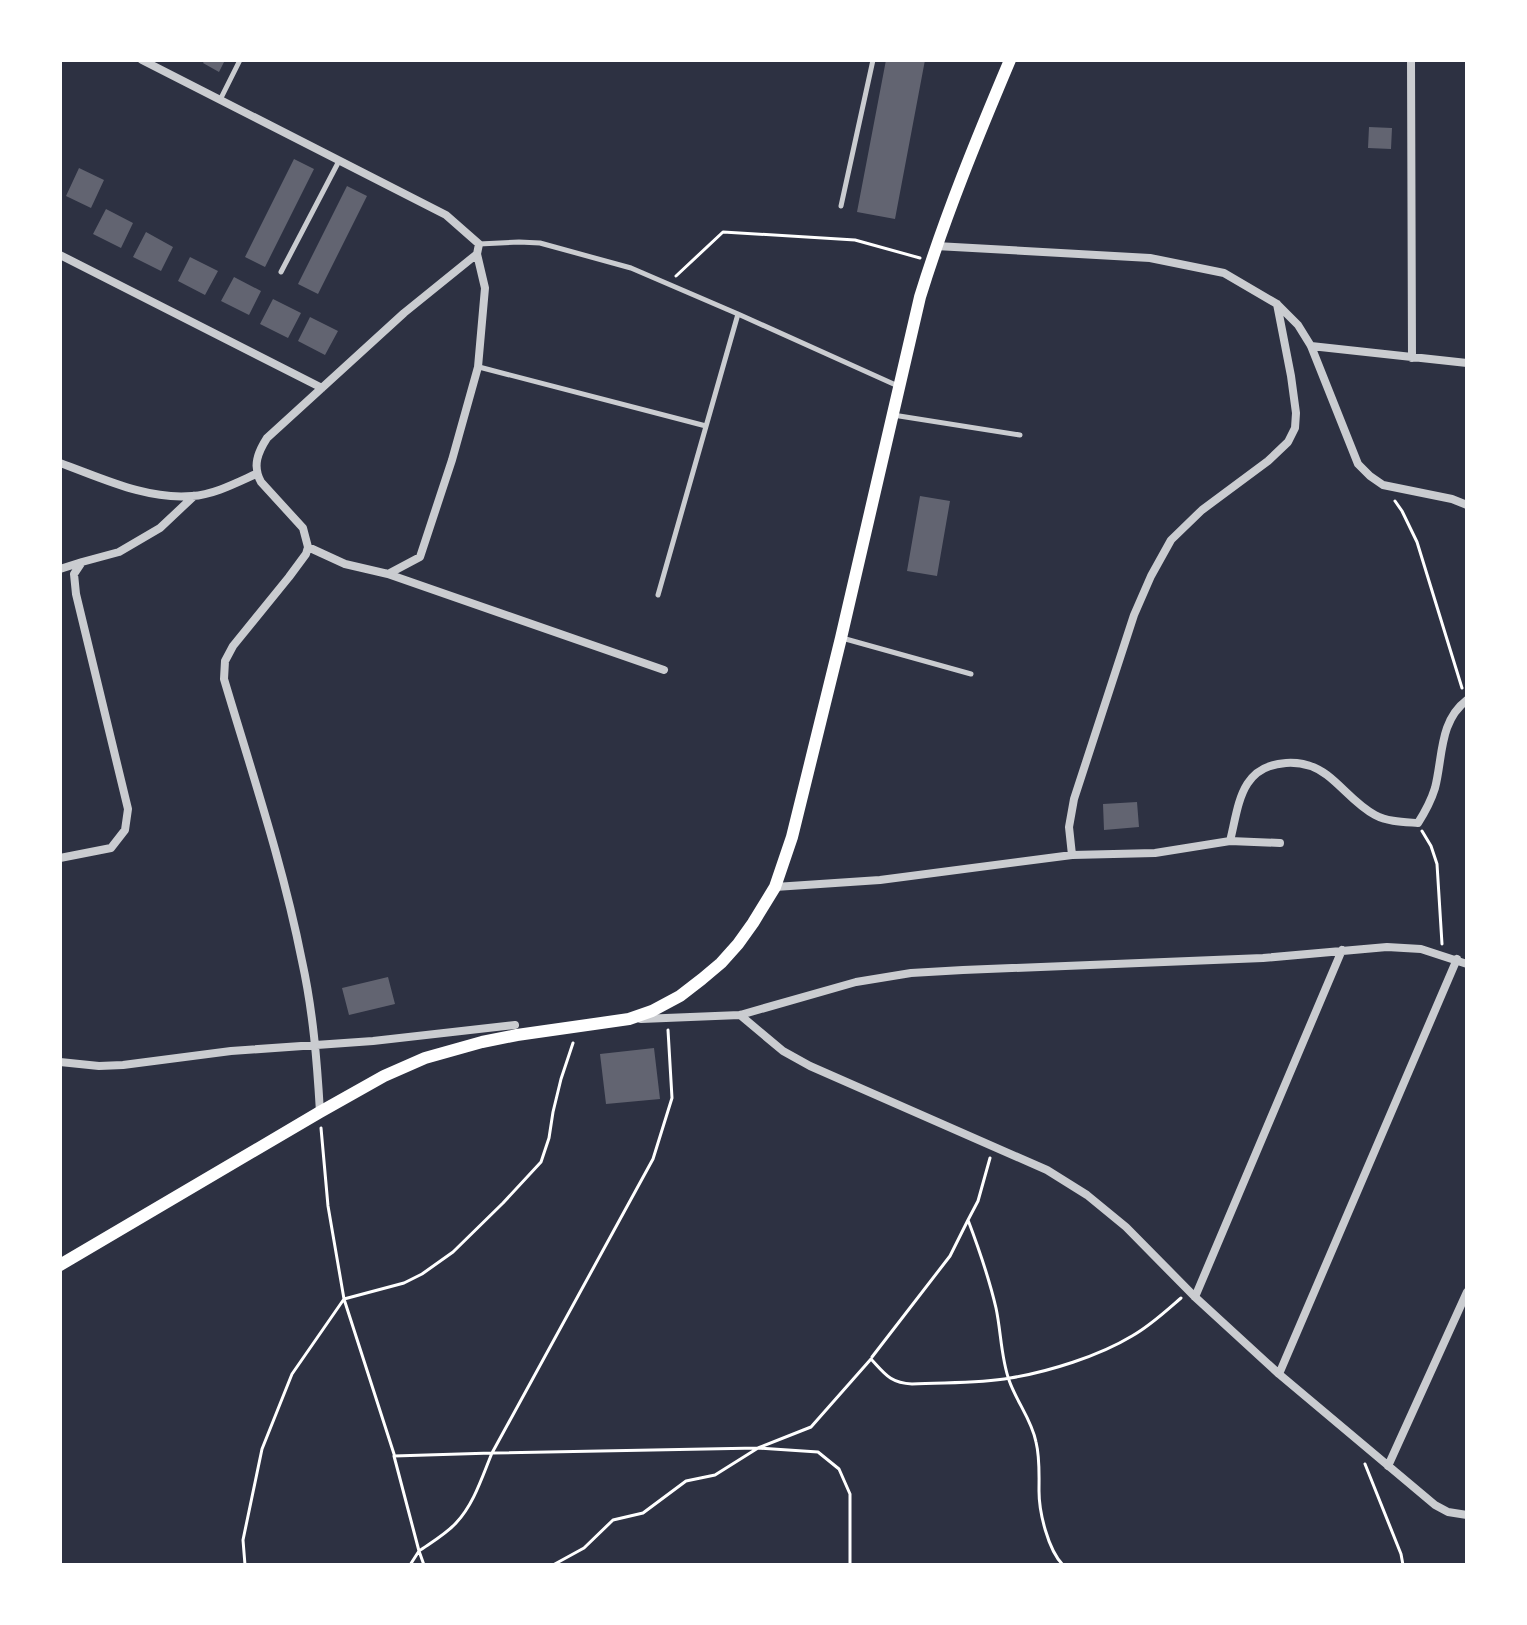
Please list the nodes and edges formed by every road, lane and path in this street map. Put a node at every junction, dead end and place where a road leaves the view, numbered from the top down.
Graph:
1 (142, 60) edge
2 (240, 60) edge
3 (873, 60) edge
4 (1010, 60) edge
5 (1411, 60) edge
6 (220, 100) junction
7 (339, 160) junction
8 (841, 206) dead end
9 (479, 244) junction
10 (936, 246) junction
11 (477, 254) junction
12 (60, 255) edge
13 (931, 261) junction
14 (281, 272) dead end
15 (668, 284) junction
16 (1277, 304) junction
17 (738, 314) junction
18 (1311, 346) junction
19 (1412, 358) junction
20 (1467, 363) edge
21 (478, 367) junction
22 (899, 386) junction
23 (322, 388) junction
24 (892, 415) junction
25 (706, 426) junction
26 (1020, 435) dead end
27 (60, 463) edge
28 (256, 474) junction
29 (1383, 485) junction
30 (194, 496) junction
31 (1467, 498) edge
32 (1452, 499) junction
33 (1467, 505) edge
34 (308, 547) junction
35 (82, 562) junction
36 (60, 569) edge
37 (384, 573) junction
38 (658, 595) dead end
39 (841, 638) junction
40 (664, 670) dead end
41 (971, 674) dead end
42 (1466, 700) edge
43 (1418, 823) junction
44 (1230, 841) junction
45 (1280, 843) dead end
46 (1072, 855) junction
47 (60, 858) edge
48 (775, 887) junction
49 (1342, 950) junction
50 (1444, 955) junction
51 (1457, 959) junction
52 (1467, 964) edge
53 (740, 1015) junction
54 (667, 1018) junction
55 (629, 1019) junction
56 (515, 1025) dead end
57 (578, 1027) junction
58 (315, 1045) junction
59 (60, 1062) edge
60 (320, 1112) junction
61 (994, 1146) junction
62 (968, 1220) junction
63 (60, 1265) edge
64 (1467, 1292) edge
65 (1192, 1294) junction
66 (344, 1299) junction
67 (871, 1359) junction
68 (1279, 1374) junction
69 (1008, 1379) junction
70 (1355, 1439) junction
71 (758, 1448) junction
72 (492, 1453) junction
73 (394, 1456) junction
74 (1388, 1466) junction
75 (1467, 1515) edge
76 (419, 1551) junction
77 (245, 1565) edge
78 (410, 1565) edge
79 (424, 1565) edge
80 (553, 1565) edge
81 (850, 1565) edge
82 (1063, 1565) edge
83 (1403, 1565) edge

1 - 6 street
2 - 6 lane
3 - 8 lane
4 - 10 main road
5 - 19 street
6 - 7 street
7 - 9 street
7 - 14 lane
9 - 11 street
9 - 15 lane
10 - 13 main road
10 - 16 street
11 - 21 street
11 - 23 street
12 - 23 street
13 - 15 path
13 - 22 main road
15 - 17 lane
16 - 18 street
16 - 46 street
17 - 22 lane
17 - 25 lane
18 - 19 street
18 - 29 street
19 - 20 street
21 - 25 lane
21 - 37 street
22 - 24 main road
23 - 28 street
24 - 26 lane
24 - 39 main road
25 - 38 lane
27 - 30 street
28 - 30 street
28 - 34 street
29 - 32 street
29 - 42 path
30 - 35 street
31 - 32 street
32 - 33 street
34 - 37 street
34 - 58 street
35 - 36 street
35 - 47 street
37 - 40 street
39 - 41 lane
39 - 48 main road
42 - 43 street
43 - 44 street
43 - 50 path
44 - 45 street
44 - 46 street
46 - 48 street
48 - 55 main road
49 - 50 street
49 - 53 street
49 - 65 street
50 - 51 street
51 - 52 street
51 - 68 street
53 - 54 street
53 - 61 street
54 - 55 street
54 - 72 path
55 - 57 main road
56 - 58 street
57 - 60 main road
57 - 66 path
58 - 59 street
58 - 60 street
60 - 63 main road
60 - 66 path
61 - 62 path
61 - 65 street
62 - 67 path
62 - 69 path
64 - 74 street
65 - 68 street
65 - 69 path
66 - 73 path
66 - 77 path
67 - 69 path
67 - 71 path
68 - 70 street
69 - 82 path
70 - 74 street
70 - 83 path
71 - 72 path
71 - 80 path
71 - 81 path
72 - 73 path
72 - 76 path
73 - 76 path
74 - 75 street
76 - 78 path
76 - 79 path

